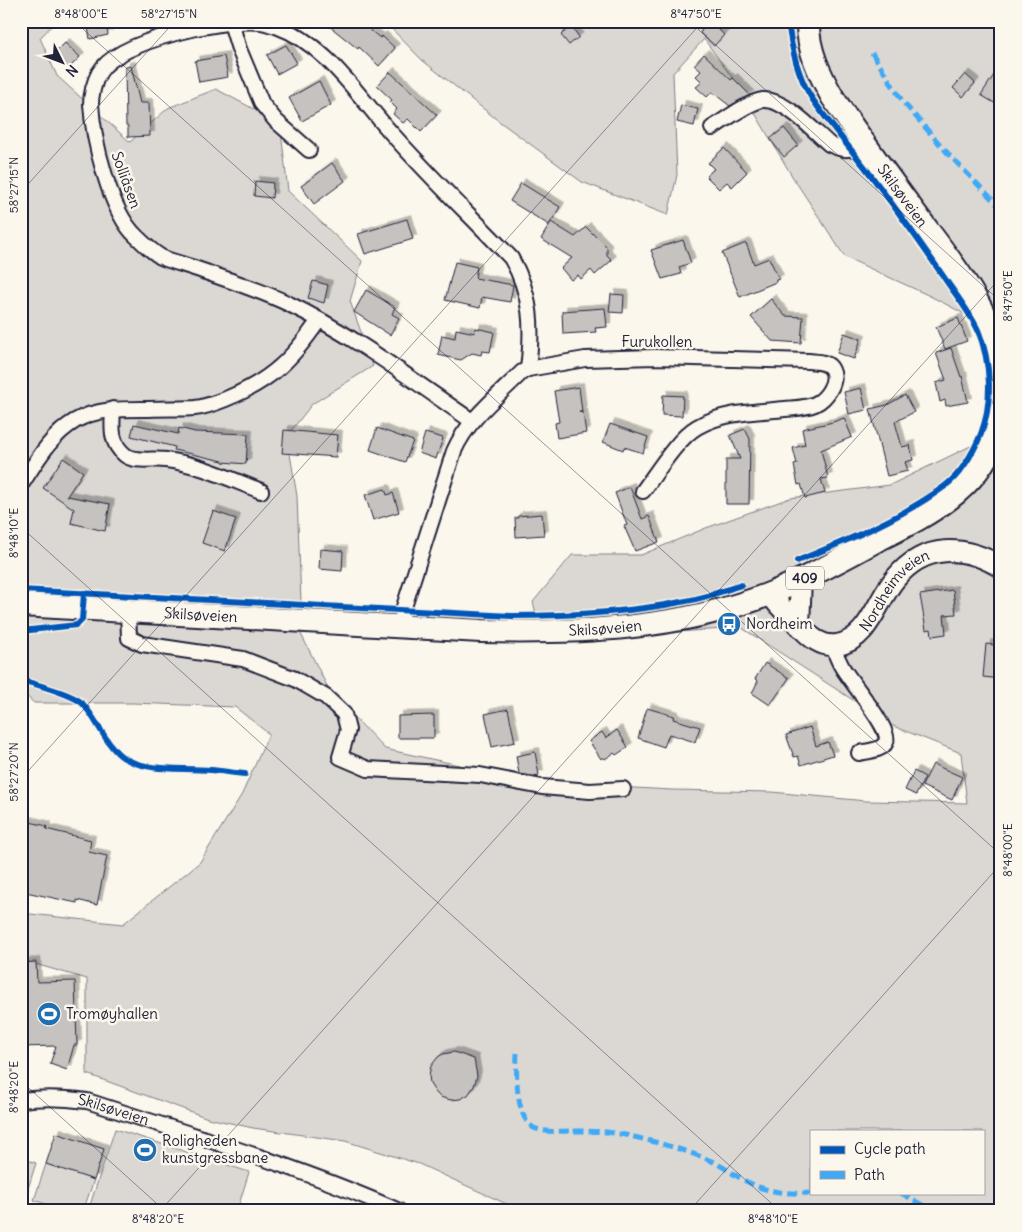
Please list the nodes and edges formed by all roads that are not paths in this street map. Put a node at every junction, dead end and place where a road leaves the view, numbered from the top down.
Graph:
1 (808, 21) edge
2 (231, 23) junction
3 (712, 128) dead end
4 (864, 143) junction
5 (309, 150) dead end
6 (319, 320) junction
7 (528, 369) junction
8 (1001, 371) edge
9 (113, 409) junction
10 (1001, 410) edge
11 (472, 421) junction
12 (21, 485) edge
13 (261, 491) dead end
14 (643, 491) dead end
15 (1001, 567) edge
16 (801, 580) junction
17 (770, 593) junction
18 (21, 605) edge
19 (128, 610) junction
20 (799, 625) junction
21 (402, 626) junction
22 (833, 645) junction
23 (859, 753) dead end
24 (623, 789) dead end
25 (21, 1100) edge
26 (399, 1211) edge

1 - 4 main road, Skilsøveien
2 - 5 street
2 - 6 street, Solliåsen
2 - 7 street, Solliåsen
3 - 4 street
4 - 8 main road, Skilsøveien
6 - 9 street
6 - 11 street, Solliåsen
7 - 11 street, Furukollen
7 - 14 street, Furukollen
9 - 12 street
9 - 13 street
10 - 16 main road, Skilsøveien / 409
11 - 21 street, Furukollen
15 - 22 main road, Nordheimveien
16 - 17 main road, Skilsøveien / 409
16 - 20 main road
17 - 20 main road
17 - 21 main road, Skilsøveien / 409
18 - 19 main road, Skilsøveien / 409
19 - 21 main road, Skilsøveien / 409
19 - 24 street
20 - 22 main road
22 - 23 street
25 - 26 street, Skilsøveien

